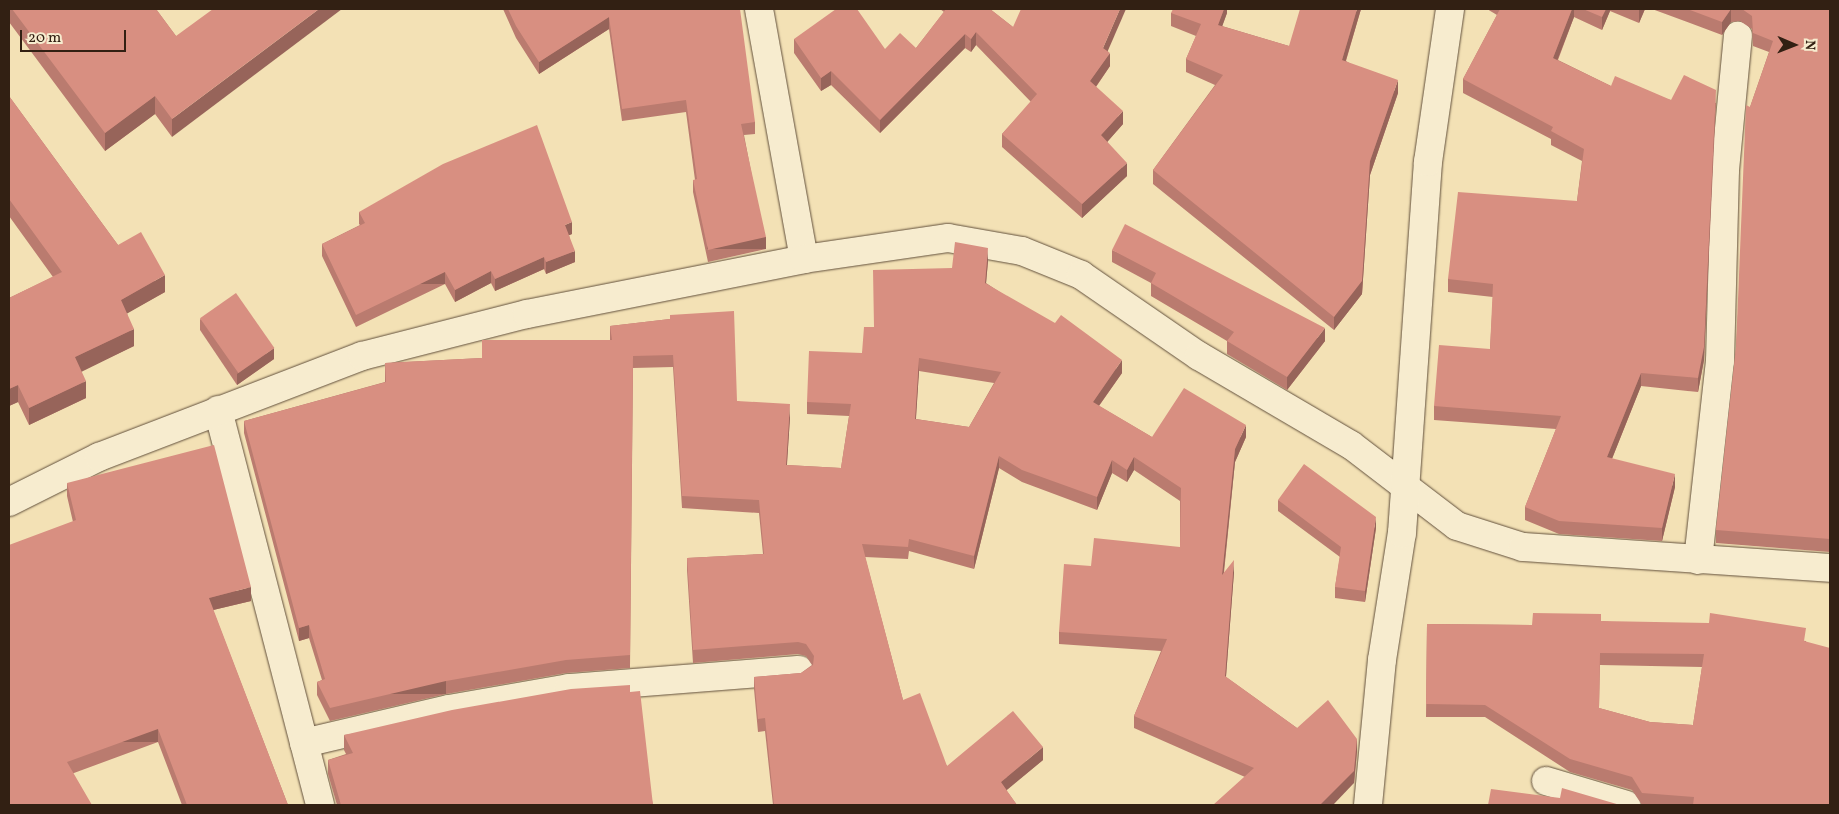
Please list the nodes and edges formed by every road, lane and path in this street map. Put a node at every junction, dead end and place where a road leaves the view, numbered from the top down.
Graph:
1 (758, 9) edge
2 (1450, 9) edge
3 (1738, 36) dead end
4 (804, 259) junction
5 (218, 410) junction
6 (1404, 482) junction
7 (9, 502) edge
8 (1698, 560) junction
9 (1830, 568) edge
10 (799, 670) dead end
11 (304, 743) junction
12 (1546, 781) dead end
13 (320, 805) edge
14 (1368, 805) edge
15 (1627, 805) edge

1 - 4 street
2 - 6 street
3 - 8 street
4 - 5 street
4 - 6 street
5 - 7 street
5 - 11 street
6 - 8 street
6 - 14 street
8 - 9 street
10 - 11 street
11 - 13 street
12 - 15 street

